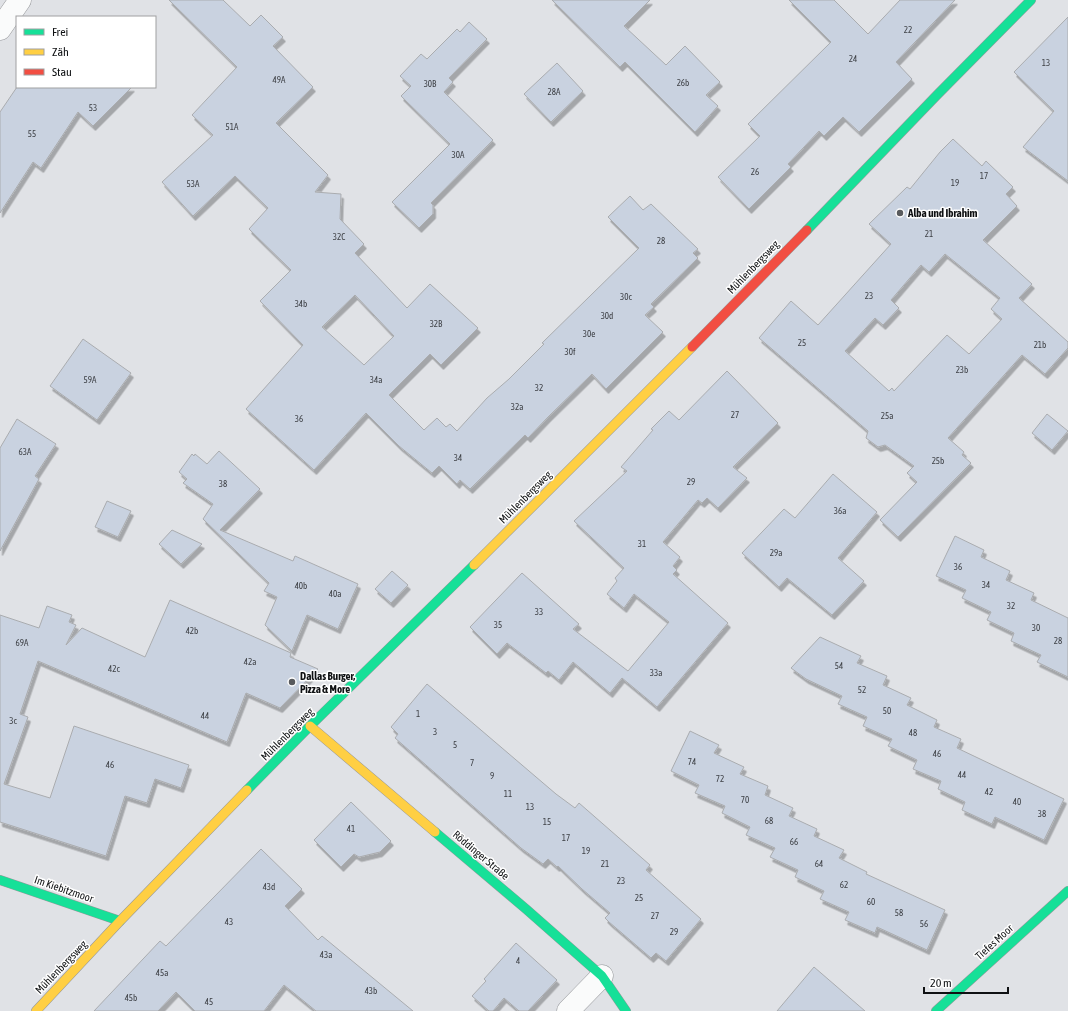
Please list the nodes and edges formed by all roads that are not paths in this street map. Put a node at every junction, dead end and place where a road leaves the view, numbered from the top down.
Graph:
1 (20, 0) edge
2 (1031, 0) edge
3 (0, 30) edge
4 (310, 726) junction
5 (0, 880) edge
6 (1068, 891) edge
7 (120, 921) junction
8 (602, 976) junction
9 (36, 1011) edge
10 (568, 1011) edge
11 (626, 1011) edge
12 (936, 1011) edge

1 - 3 street
2 - 4 street, Mühlenbergsweg
4 - 7 street, Mühlenbergsweg
4 - 8 street, Röddinger Straße
5 - 7 street, Im Kiebitzmoor
6 - 12 street, Tiefes Moor
7 - 9 street, Mühlenbergsweg
8 - 10 street
8 - 11 street, Röddinger Straße

